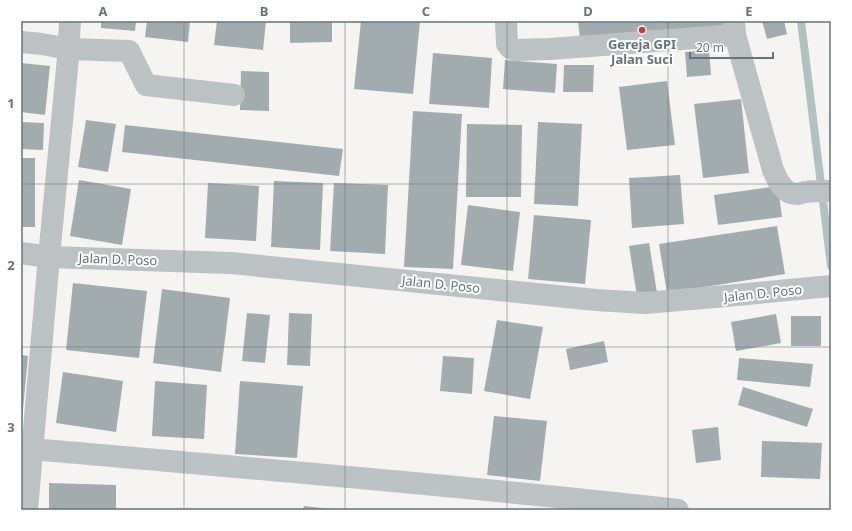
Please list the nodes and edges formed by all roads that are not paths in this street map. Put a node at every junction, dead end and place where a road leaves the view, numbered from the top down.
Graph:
1 (70, 21) edge
2 (506, 21) edge
3 (735, 28) edge
4 (21, 42) edge
5 (69, 49) junction
6 (234, 95) dead end
7 (830, 191) edge
8 (21, 253) edge
9 (50, 257) junction
10 (824, 286) edge
11 (32, 449) junction
12 (27, 510) edge
13 (678, 510) edge

1 - 5 street
2 - 3 street
3 - 7 street
4 - 5 street
5 - 6 street
5 - 9 street
8 - 9 street, Jalan D. Poso
9 - 10 street, Jalan D. Poso
9 - 11 street
11 - 12 street
11 - 13 street

